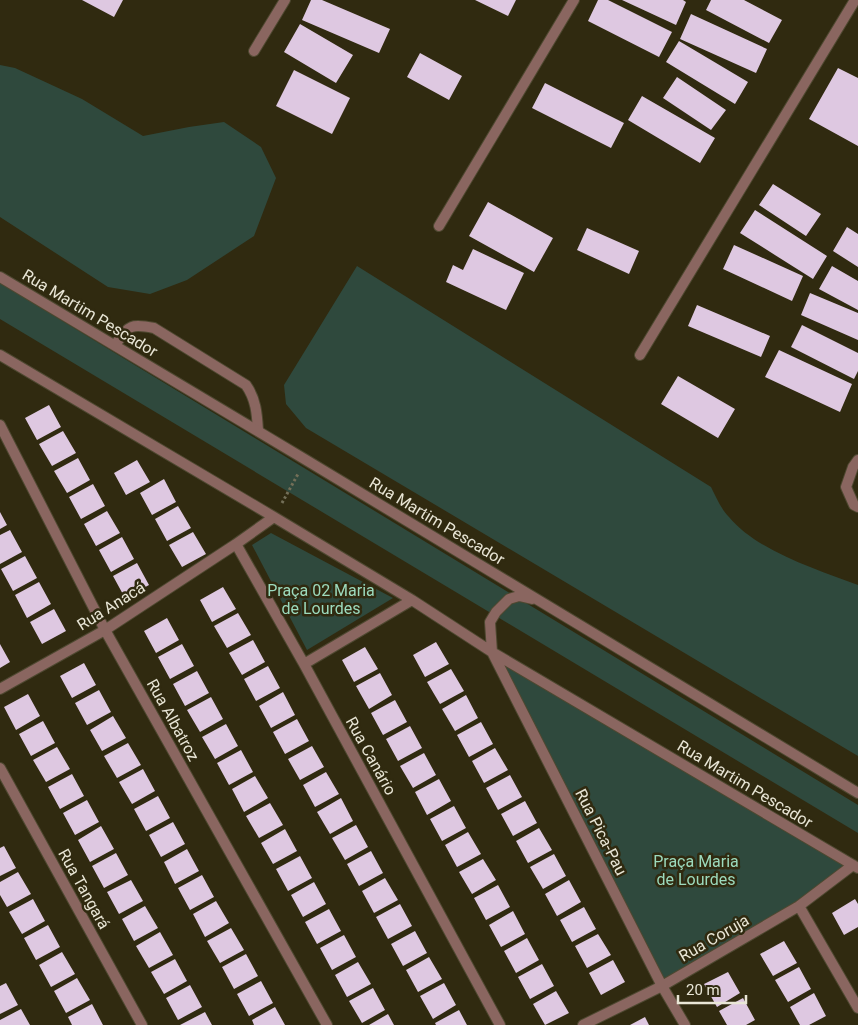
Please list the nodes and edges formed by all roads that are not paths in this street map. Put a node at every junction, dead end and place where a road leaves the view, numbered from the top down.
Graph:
1 (285, 0) edge
2 (574, 0) edge
3 (855, 0) edge
4 (254, 51) dead end
5 (439, 226) dead end
6 (0, 277) edge
7 (114, 345) junction
8 (0, 355) edge
9 (640, 355) dead end
10 (0, 425) edge
11 (258, 430) junction
12 (858, 460) edge
13 (858, 507) edge
14 (274, 516) junction
15 (236, 544) junction
16 (412, 600) junction
17 (542, 602) junction
18 (105, 630) junction
19 (492, 652) junction
20 (304, 664) junction
21 (0, 689) edge
22 (0, 768) edge
23 (858, 793) edge
24 (855, 867) edge
25 (798, 906) junction
26 (662, 986) junction
27 (858, 1008) edge
28 (142, 1025) edge
29 (328, 1025) edge
30 (500, 1025) edge
31 (583, 1025) edge
32 (685, 1025) edge

1 - 4 street
2 - 5 street
3 - 9 street
6 - 7 street, Rua Martim Pescador
7 - 11 street, Rua Martim Pescador
7 - 11 street
8 - 14 street, Rua Martim Pescador
10 - 18 street, Rua Albatroz
11 - 17 street, Rua Martim Pescador
12 - 13 street
14 - 15 street
14 - 16 street, Rua Martim Pescador
15 - 18 street, Rua Anacá
15 - 20 street, Rua Canário
16 - 19 street, Rua Martim Pescador
16 - 20 street
17 - 19 street
17 - 23 street, Rua Martim Pescador
18 - 21 street, Rua Anacá
18 - 29 street, Rua Albatroz
19 - 24 street, Rua Martim Pescador
19 - 26 street, Rua Pica-Pau
20 - 30 street, Rua Canário
22 - 28 street, Rua Tangará
24 - 25 street, Rua Coruja
25 - 26 street, Rua Coruja
25 - 27 street
26 - 31 street, Rua Coruja
26 - 32 street, Rua Pica-Pau

